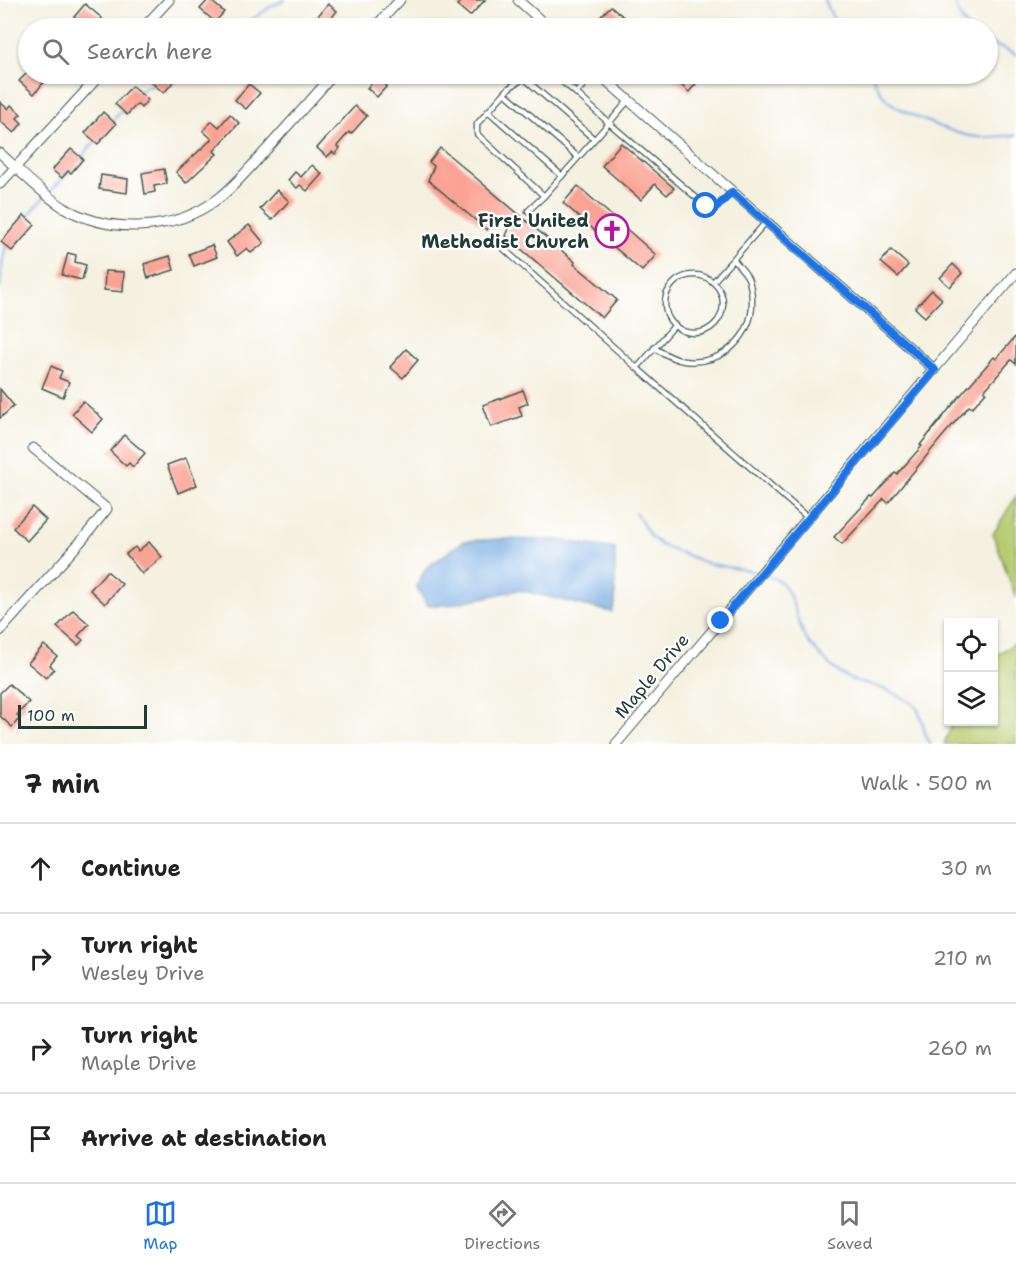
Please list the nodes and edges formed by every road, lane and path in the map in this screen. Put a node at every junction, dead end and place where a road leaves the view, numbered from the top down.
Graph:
1 (169, 0) edge
2 (400, 0) edge
3 (518, 0) edge
4 (152, 18) edge
5 (383, 18) edge
6 (538, 18) edge
7 (92, 84) edge
8 (325, 84) edge
9 (515, 84) edge
10 (531, 84) edge
11 (565, 84) edge
12 (585, 84) edge
13 (611, 84) edge
14 (505, 93) junction
15 (576, 93) junction
16 (629, 100) junction
17 (488, 111) junction
18 (609, 123) junction
19 (594, 139) junction
20 (0, 153) edge
21 (578, 157) junction
22 (15, 167) junction
23 (561, 176) junction
24 (0, 184) edge
25 (732, 192) junction
26 (544, 196) junction
27 (528, 211) dead end
28 (766, 222) junction
29 (495, 241) dead end
30 (734, 260) junction
31 (1016, 273) edge
32 (713, 282) junction
33 (675, 325) junction
34 (654, 348) junction
35 (637, 368) junction
36 (935, 370) junction
37 (33, 448) dead end
38 (808, 518) junction
39 (0, 632) edge
40 (616, 744) edge

1 - 4 street
2 - 5 street
3 - 6 street
7 - 22 street
8 - 22 street
9 - 14 lane
10 - 19 lane
11 - 15 lane
12 - 15 lane
13 - 16 street
14 - 17 lane
14 - 21 lane
15 - 18 lane
16 - 18 lane
16 - 25 street
17 - 23 lane
17 - 26 lane
18 - 19 lane
18 - 25 lane
19 - 21 lane
20 - 22 street
21 - 23 lane
22 - 24 street
23 - 26 lane
25 - 28 street
26 - 27 lane
28 - 30 lane
28 - 36 street
29 - 35 lane
30 - 32 lane
30 - 34 lane
31 - 36 street, Maple Drive
32 - 33 lane
32 - 33 lane
33 - 34 lane
34 - 35 lane
35 - 38 lane
36 - 38 street, Maple Drive
37 - 39 street
38 - 40 street, Maple Drive

